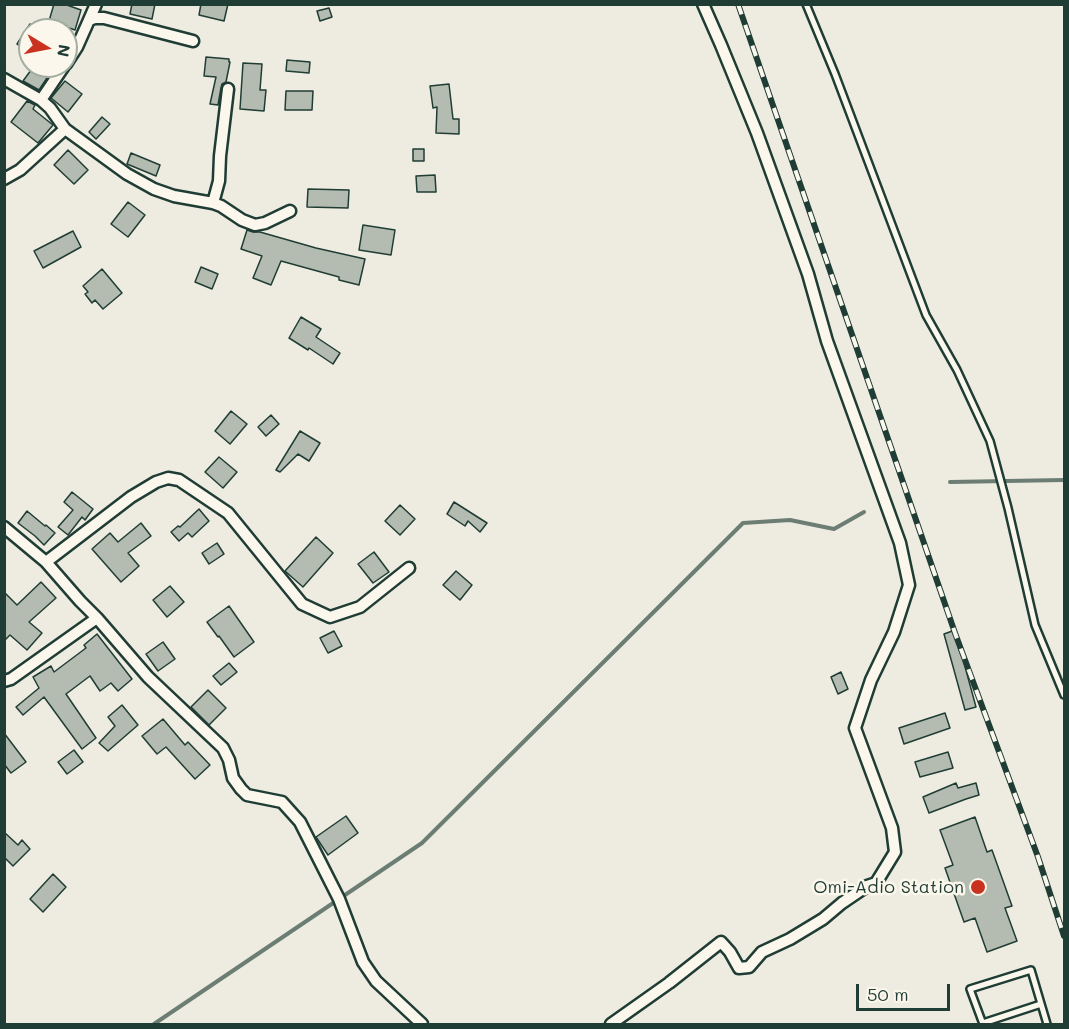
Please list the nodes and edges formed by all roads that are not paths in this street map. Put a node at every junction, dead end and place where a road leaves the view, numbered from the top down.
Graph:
1 (96, 4) edge
2 (703, 4) edge
3 (806, 4) edge
4 (89, 20) junction
5 (193, 41) dead end
6 (78, 45) edge
7 (56, 78) edge
8 (4, 79) edge
9 (228, 89) dead end
10 (40, 100) junction
11 (65, 129) junction
12 (4, 179) edge
13 (213, 203) junction
14 (290, 211) dead end
15 (4, 527) edge
16 (46, 562) junction
17 (409, 568) dead end
18 (97, 618) junction
19 (4, 681) edge
20 (1065, 695) edge
21 (1041, 1004) junction
22 (422, 1024) edge
23 (611, 1024) edge
24 (983, 1024) edge
25 (1047, 1024) edge

1 - 4 street
2 - 23 street
3 - 20 lane
4 - 5 street
4 - 6 street
7 - 10 street
8 - 10 street
9 - 13 street
10 - 11 street
11 - 12 street
11 - 13 street
13 - 14 street
15 - 16 street
16 - 17 street
16 - 18 street
18 - 19 street
18 - 22 street
21 - 24 lane
21 - 24 lane
21 - 25 lane

